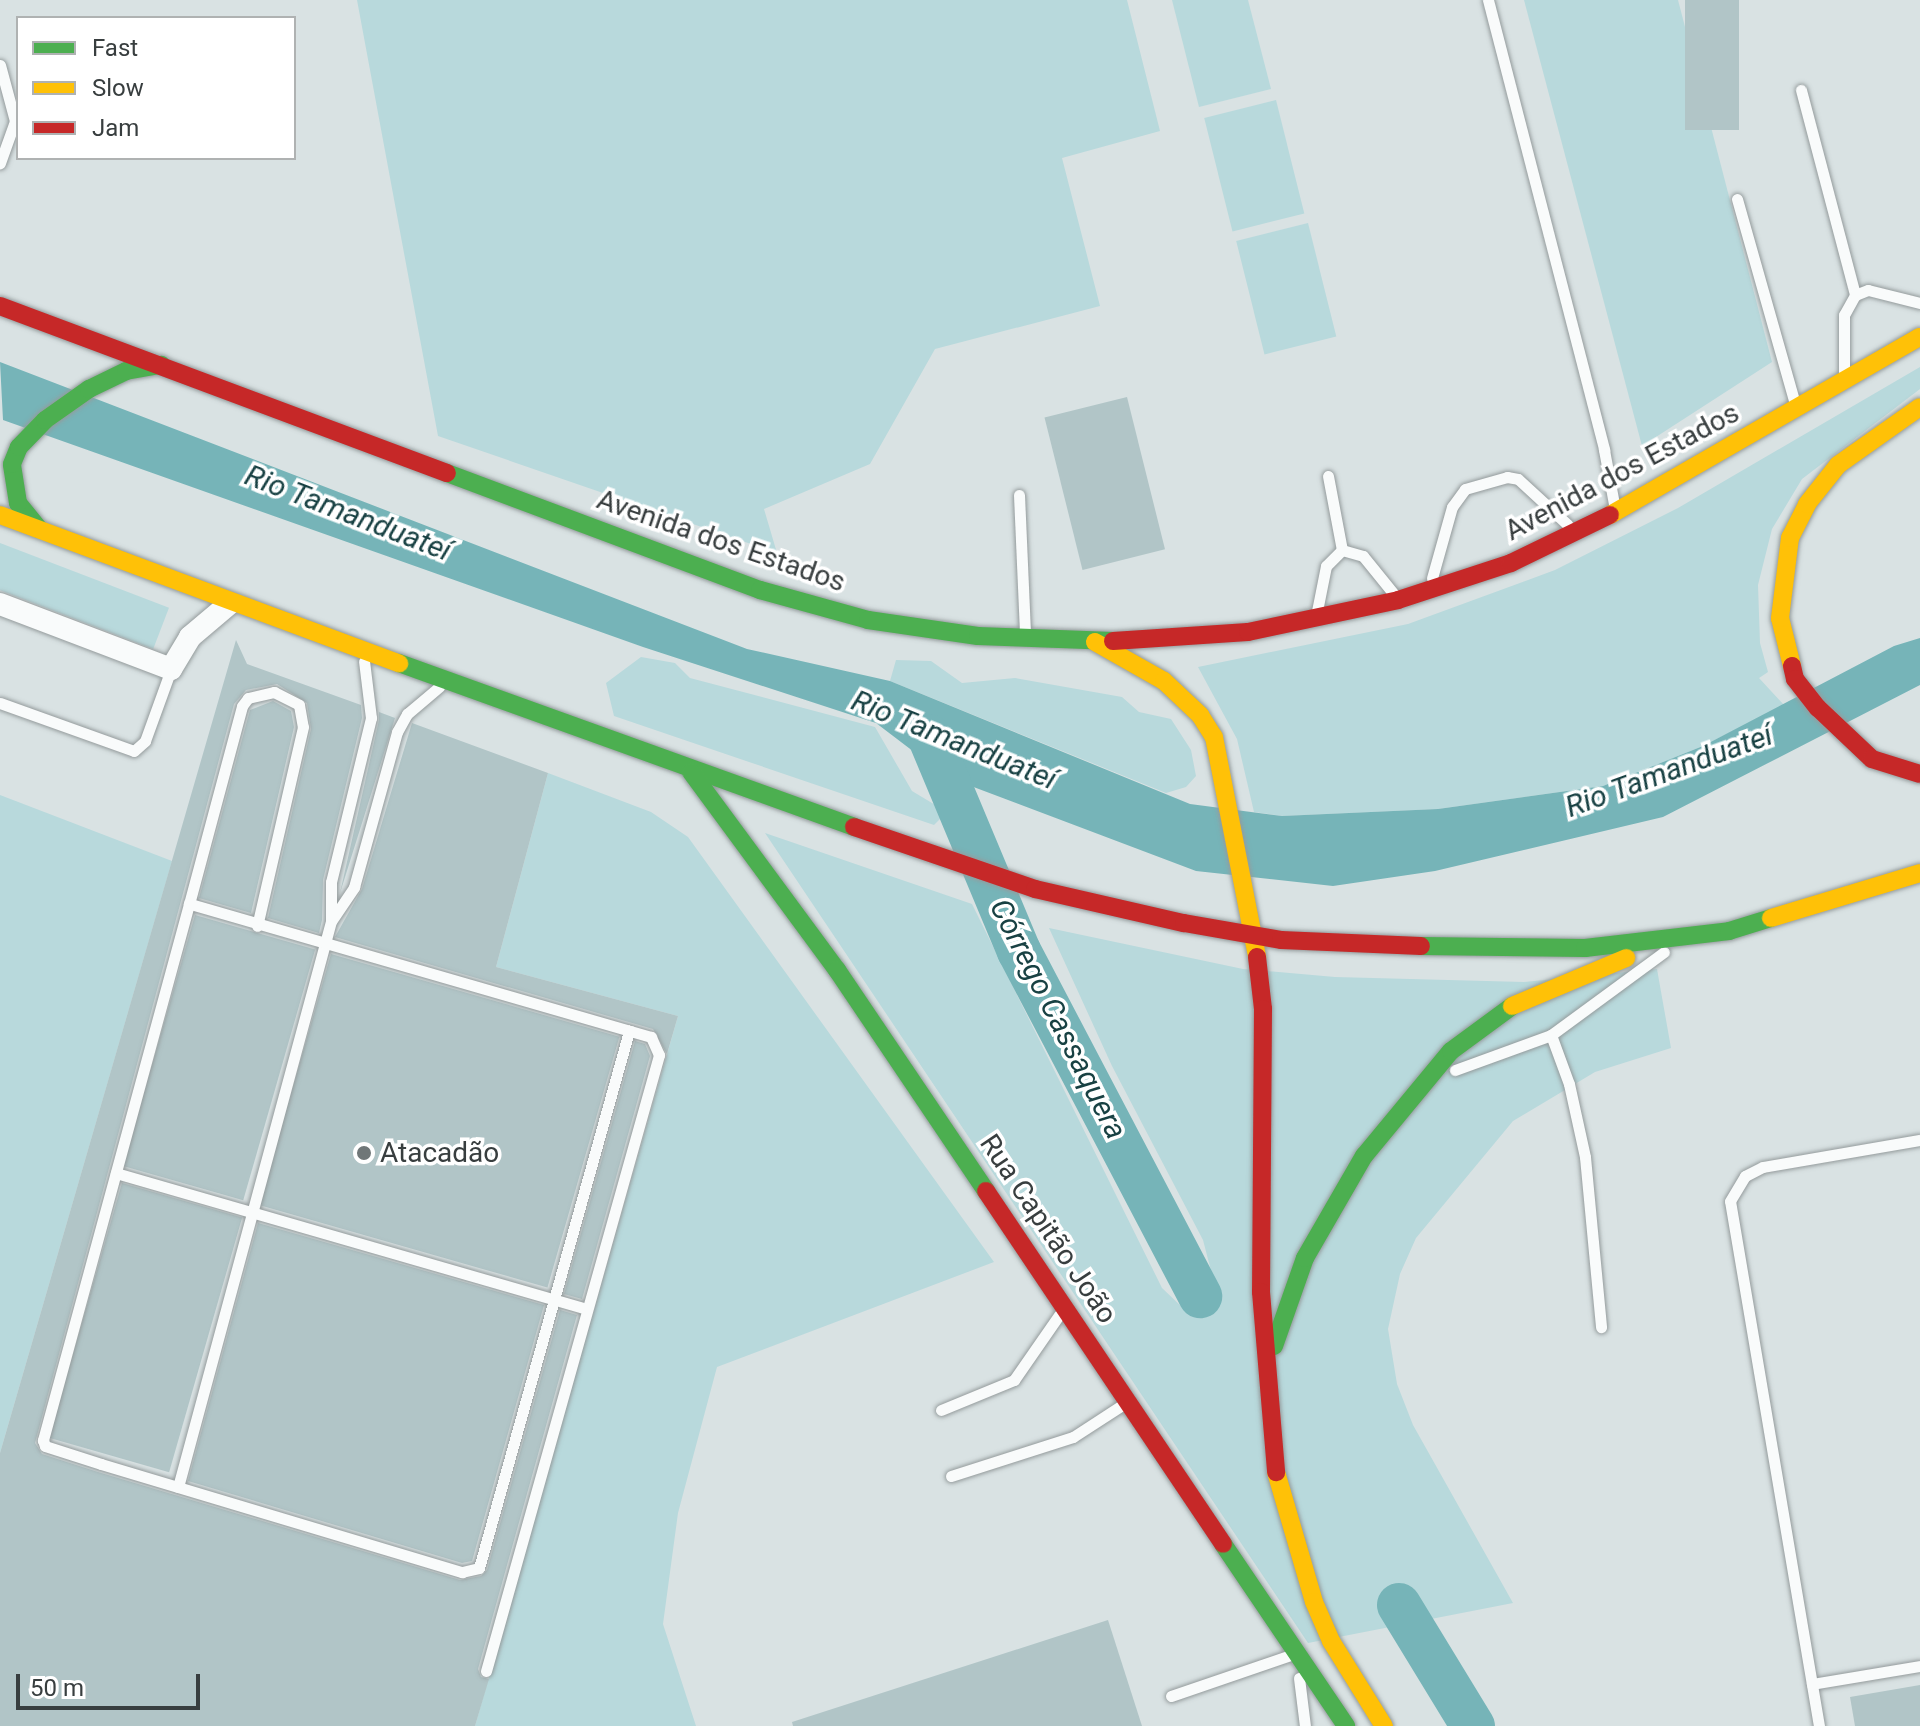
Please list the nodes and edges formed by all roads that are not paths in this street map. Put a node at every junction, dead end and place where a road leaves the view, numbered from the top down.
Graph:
1 (1488, 0) edge
2 (0, 65) edge
3 (1801, 90) dead end
4 (0, 163) edge
5 (1737, 199) dead end
6 (1855, 295) junction
7 (1920, 303) edge
8 (0, 306) edge
9 (1920, 337) edge
10 (161, 365) junction
11 (1844, 381) junction
12 (1920, 407) edge
13 (1796, 409) junction
14 (1328, 476) dead end
15 (1019, 495) dead end
16 (1615, 512) junction
17 (0, 515) edge
18 (39, 529) junction
19 (1578, 532) junction
20 (1342, 550) junction
21 (1428, 591) junction
22 (1398, 600) junction
23 (0, 604) edge
24 (229, 604) junction
25 (1315, 619) junction
26 (1026, 639) junction
27 (1095, 642) junction
28 (361, 652) junction
29 (171, 669) junction
30 (443, 684) junction
31 (0, 703) edge
32 (691, 772) junction
33 (1920, 774) edge
34 (1920, 873) edge
35 (189, 904) junction
36 (331, 921) junction
37 (257, 926) junction
38 (1254, 936) junction
39 (1680, 940) junction
40 (324, 946) junction
41 (629, 1031) junction
42 (1551, 1035) junction
43 (1422, 1085) junction
44 (1920, 1140) edge
45 (116, 1173) junction
46 (254, 1212) junction
47 (551, 1299) junction
48 (1065, 1304) junction
49 (587, 1309) junction
50 (1601, 1327) dead end
51 (1265, 1377) junction
52 (1129, 1400) junction
53 (941, 1410) dead end
54 (951, 1476) dead end
55 (178, 1487) junction
56 (1298, 1653) junction
57 (1920, 1666) edge
58 (486, 1671) dead end
59 (1812, 1684) junction
60 (1171, 1696) dead end
61 (1305, 1726) edge
62 (1346, 1726) edge
63 (1384, 1726) edge
64 (1819, 1726) edge

1 - 16 lane
2 - 4 lane
3 - 6 lane
5 - 13 lane
6 - 7 lane
6 - 11 lane
8 - 10 highway, Avenida dos Estados
9 - 11 highway, Avenida dos Estados
10 - 18 highway
10 - 26 highway, Avenida dos Estados
11 - 13 highway, Avenida dos Estados
12 - 33 highway
13 - 16 highway, Avenida dos Estados
14 - 20 lane
15 - 26 lane
16 - 19 highway, Avenida dos Estados
17 - 18 highway
18 - 24 highway
19 - 21 highway, Avenida dos Estados
19 - 21 lane
20 - 22 lane
20 - 25 lane
21 - 22 highway, Avenida dos Estados
22 - 25 highway, Avenida dos Estados
23 - 29 street
24 - 28 highway
24 - 29 street
25 - 27 highway, Avenida dos Estados
26 - 27 highway, Avenida dos Estados
27 - 38 highway
28 - 30 highway
28 - 36 lane
29 - 31 lane
30 - 32 highway
30 - 36 lane
32 - 38 highway
32 - 48 highway, Rua Capitão João
34 - 39 highway
35 - 37 lane
35 - 37 lane
35 - 45 lane
36 - 40 lane
37 - 40 lane
38 - 39 highway
38 - 51 highway
39 - 42 lane
39 - 43 highway
40 - 41 lane
40 - 46 lane
41 - 47 lane
41 - 49 lane
42 - 43 lane
42 - 50 lane
43 - 51 highway
44 - 59 lane
45 - 46 lane
45 - 55 lane
46 - 47 lane
46 - 55 lane
47 - 49 lane
47 - 55 lane
48 - 52 highway, Rua Capitão João
48 - 53 lane
49 - 58 lane
51 - 63 highway
52 - 54 lane
52 - 56 highway, Rua Capitão João
56 - 60 lane
56 - 61 lane
56 - 62 highway, Rua Capitão João
57 - 59 lane
59 - 64 lane

